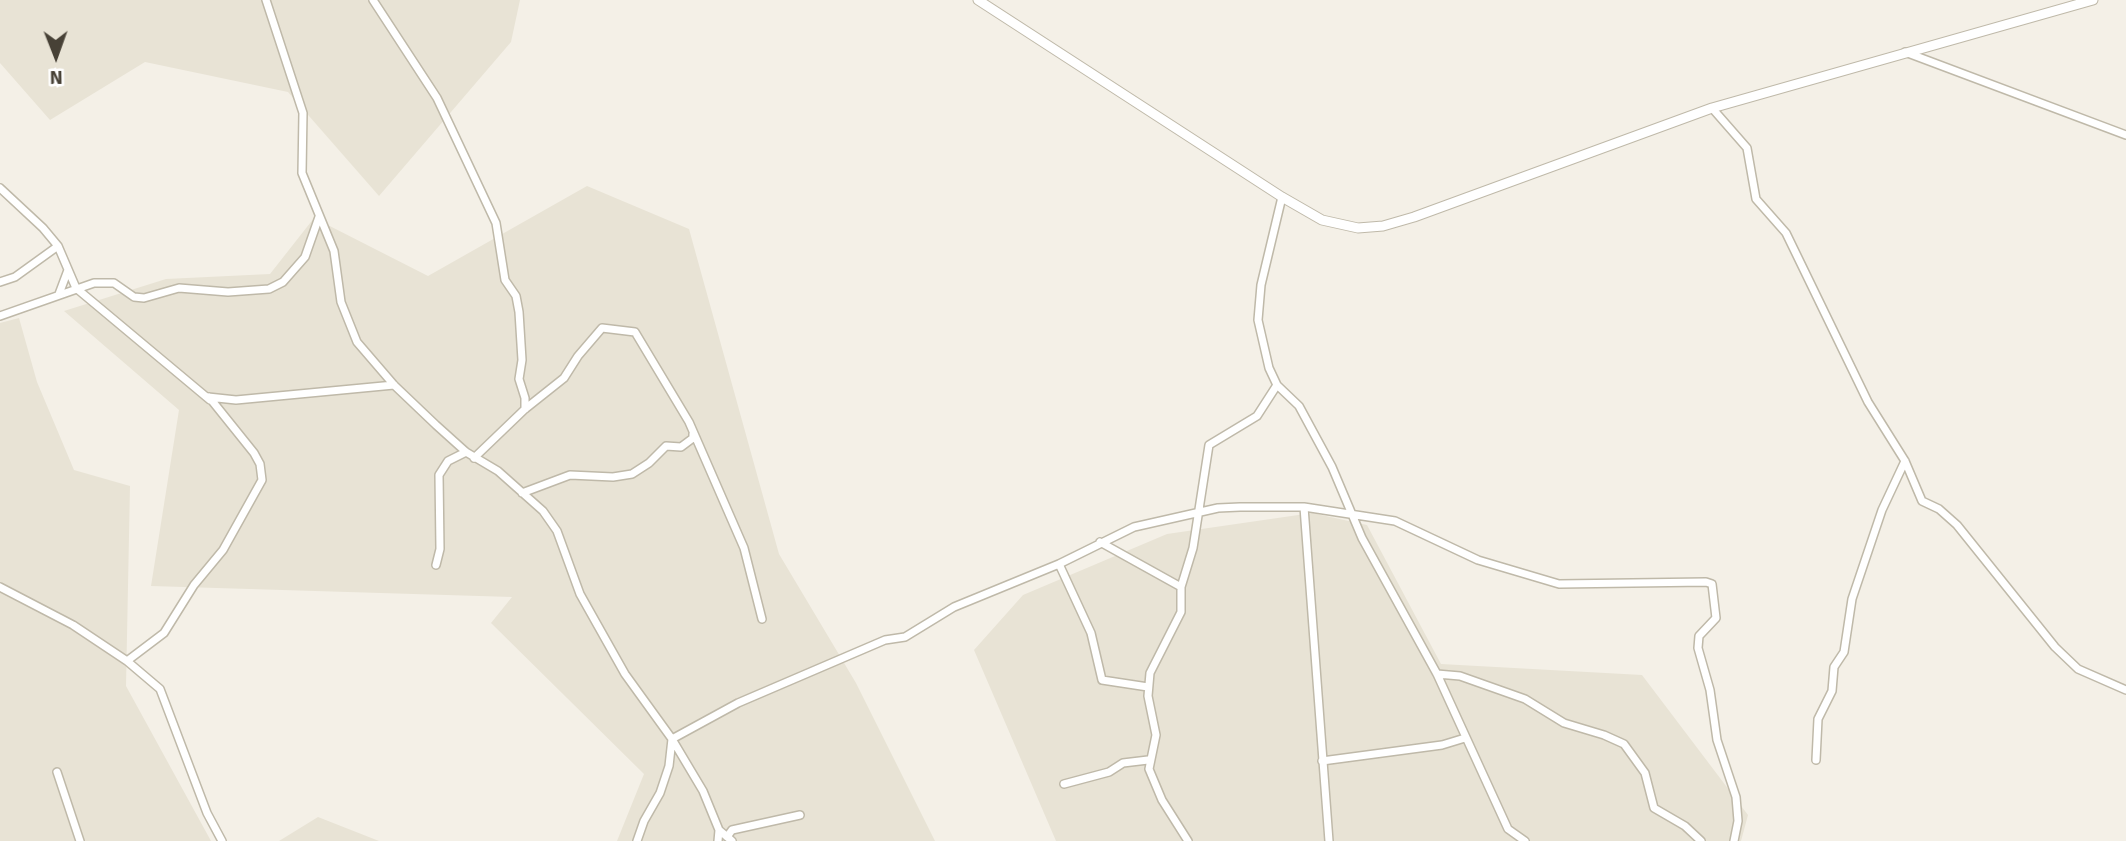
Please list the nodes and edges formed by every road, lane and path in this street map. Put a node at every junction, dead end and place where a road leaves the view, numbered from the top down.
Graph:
1 (266, 0) edge
2 (373, 0) edge
3 (978, 0) edge
4 (2094, 0) edge
5 (1904, 52) junction
6 (1712, 108) junction
7 (2126, 135) edge
8 (0, 188) edge
9 (1282, 197) junction
10 (320, 217) junction
11 (58, 246) junction
12 (68, 269) junction
13 (0, 282) edge
14 (76, 288) junction
15 (59, 295) junction
16 (0, 316) edge
17 (394, 385) junction
18 (1277, 385) junction
19 (208, 397) junction
20 (524, 409) junction
21 (692, 433) junction
22 (466, 452) junction
23 (474, 458) junction
24 (1905, 461) junction
25 (522, 493) junction
26 (1304, 507) junction
27 (1199, 513) junction
28 (1354, 517) junction
29 (1100, 542) junction
30 (1059, 564) junction
31 (436, 565) dead end
32 (0, 587) edge
33 (1181, 587) junction
34 (762, 619) dead end
35 (127, 661) junction
36 (1437, 674) junction
37 (1148, 687) junction
38 (2126, 690) edge
39 (1465, 738) junction
40 (672, 739) junction
41 (1148, 760) junction
42 (1816, 760) dead end
43 (1322, 761) junction
44 (57, 772) dead end
45 (1064, 784) dead end
46 (800, 815) dead end
47 (719, 830) junction
48 (729, 839) edge
49 (80, 841) edge
50 (222, 841) edge
51 (637, 841) edge
52 (718, 841) edge
53 (1188, 841) edge
54 (1329, 841) edge
55 (1525, 841) edge
56 (1701, 841) edge
57 (1734, 841) edge

1 - 10 street
2 - 20 street
3 - 9 street
4 - 5 street
5 - 6 street
5 - 7 street
6 - 9 street
6 - 24 street
8 - 11 street
9 - 18 street
10 - 14 street
10 - 17 street
11 - 12 street
11 - 13 street
12 - 14 street
12 - 15 street
14 - 15 street
14 - 19 street
15 - 16 street
17 - 19 street
17 - 22 street
18 - 27 street
18 - 28 street
19 - 35 street
20 - 21 street
20 - 23 street
21 - 25 street
21 - 34 street
22 - 23 street
22 - 31 street
23 - 25 street
24 - 38 street
24 - 42 street
25 - 40 street
26 - 27 street
26 - 28 street
26 - 43 street
27 - 29 street
27 - 33 street
28 - 36 street
28 - 57 street
29 - 30 street
29 - 33 street
30 - 37 street
30 - 40 street
32 - 35 street
33 - 37 street
35 - 50 street
36 - 39 street
36 - 56 street
37 - 41 street
39 - 43 street
39 - 55 street
40 - 47 street
40 - 51 street
41 - 45 street
41 - 53 street
43 - 54 street
44 - 49 street
46 - 48 street
47 - 48 street
47 - 52 street

